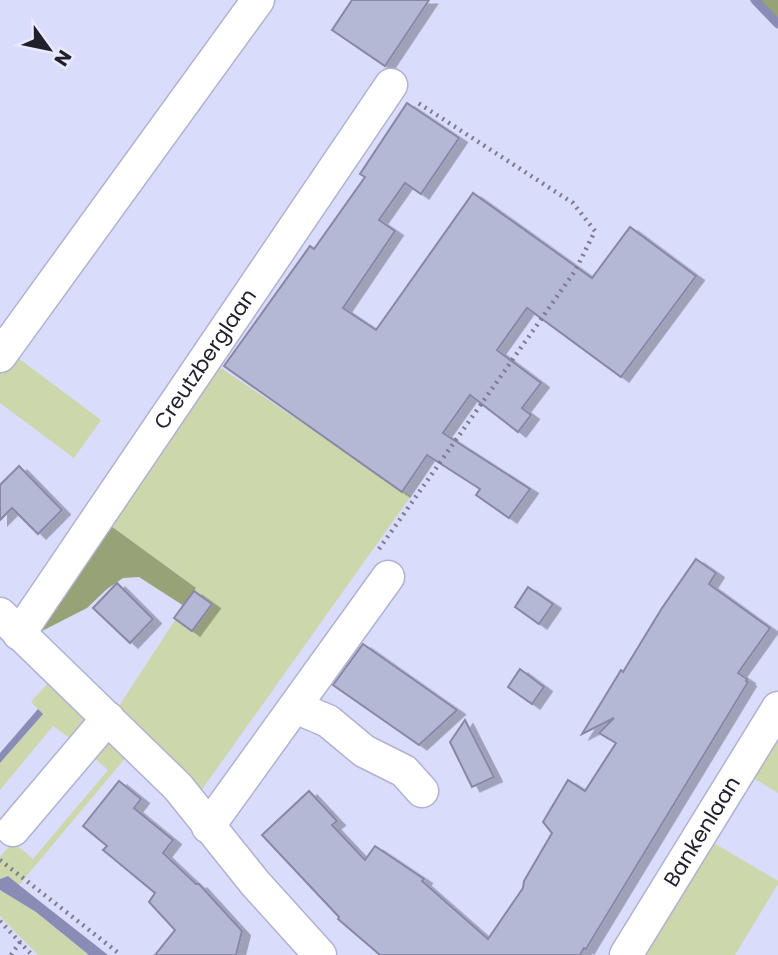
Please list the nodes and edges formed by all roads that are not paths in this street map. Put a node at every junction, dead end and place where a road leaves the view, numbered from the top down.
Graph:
1 (258, 0) edge
2 (391, 85) road end
3 (0, 356) edge
4 (382, 564) road end
5 (10, 624) edge
6 (295, 708) junction
7 (778, 708) edge
8 (108, 718) junction
9 (422, 792) dead end
10 (208, 827) junction
11 (13, 830) dead end
12 (320, 955) edge
13 (625, 955) edge

1 - 3 street
2 - 5 street, Creutzberglaan
4 - 6 street
5 - 8 street, Creutzberglaan
6 - 9 street
6 - 10 street
7 - 13 street, Bankenlaan
8 - 10 street, Creutzberglaan
8 - 11 street
10 - 12 street, Creutzberglaan

